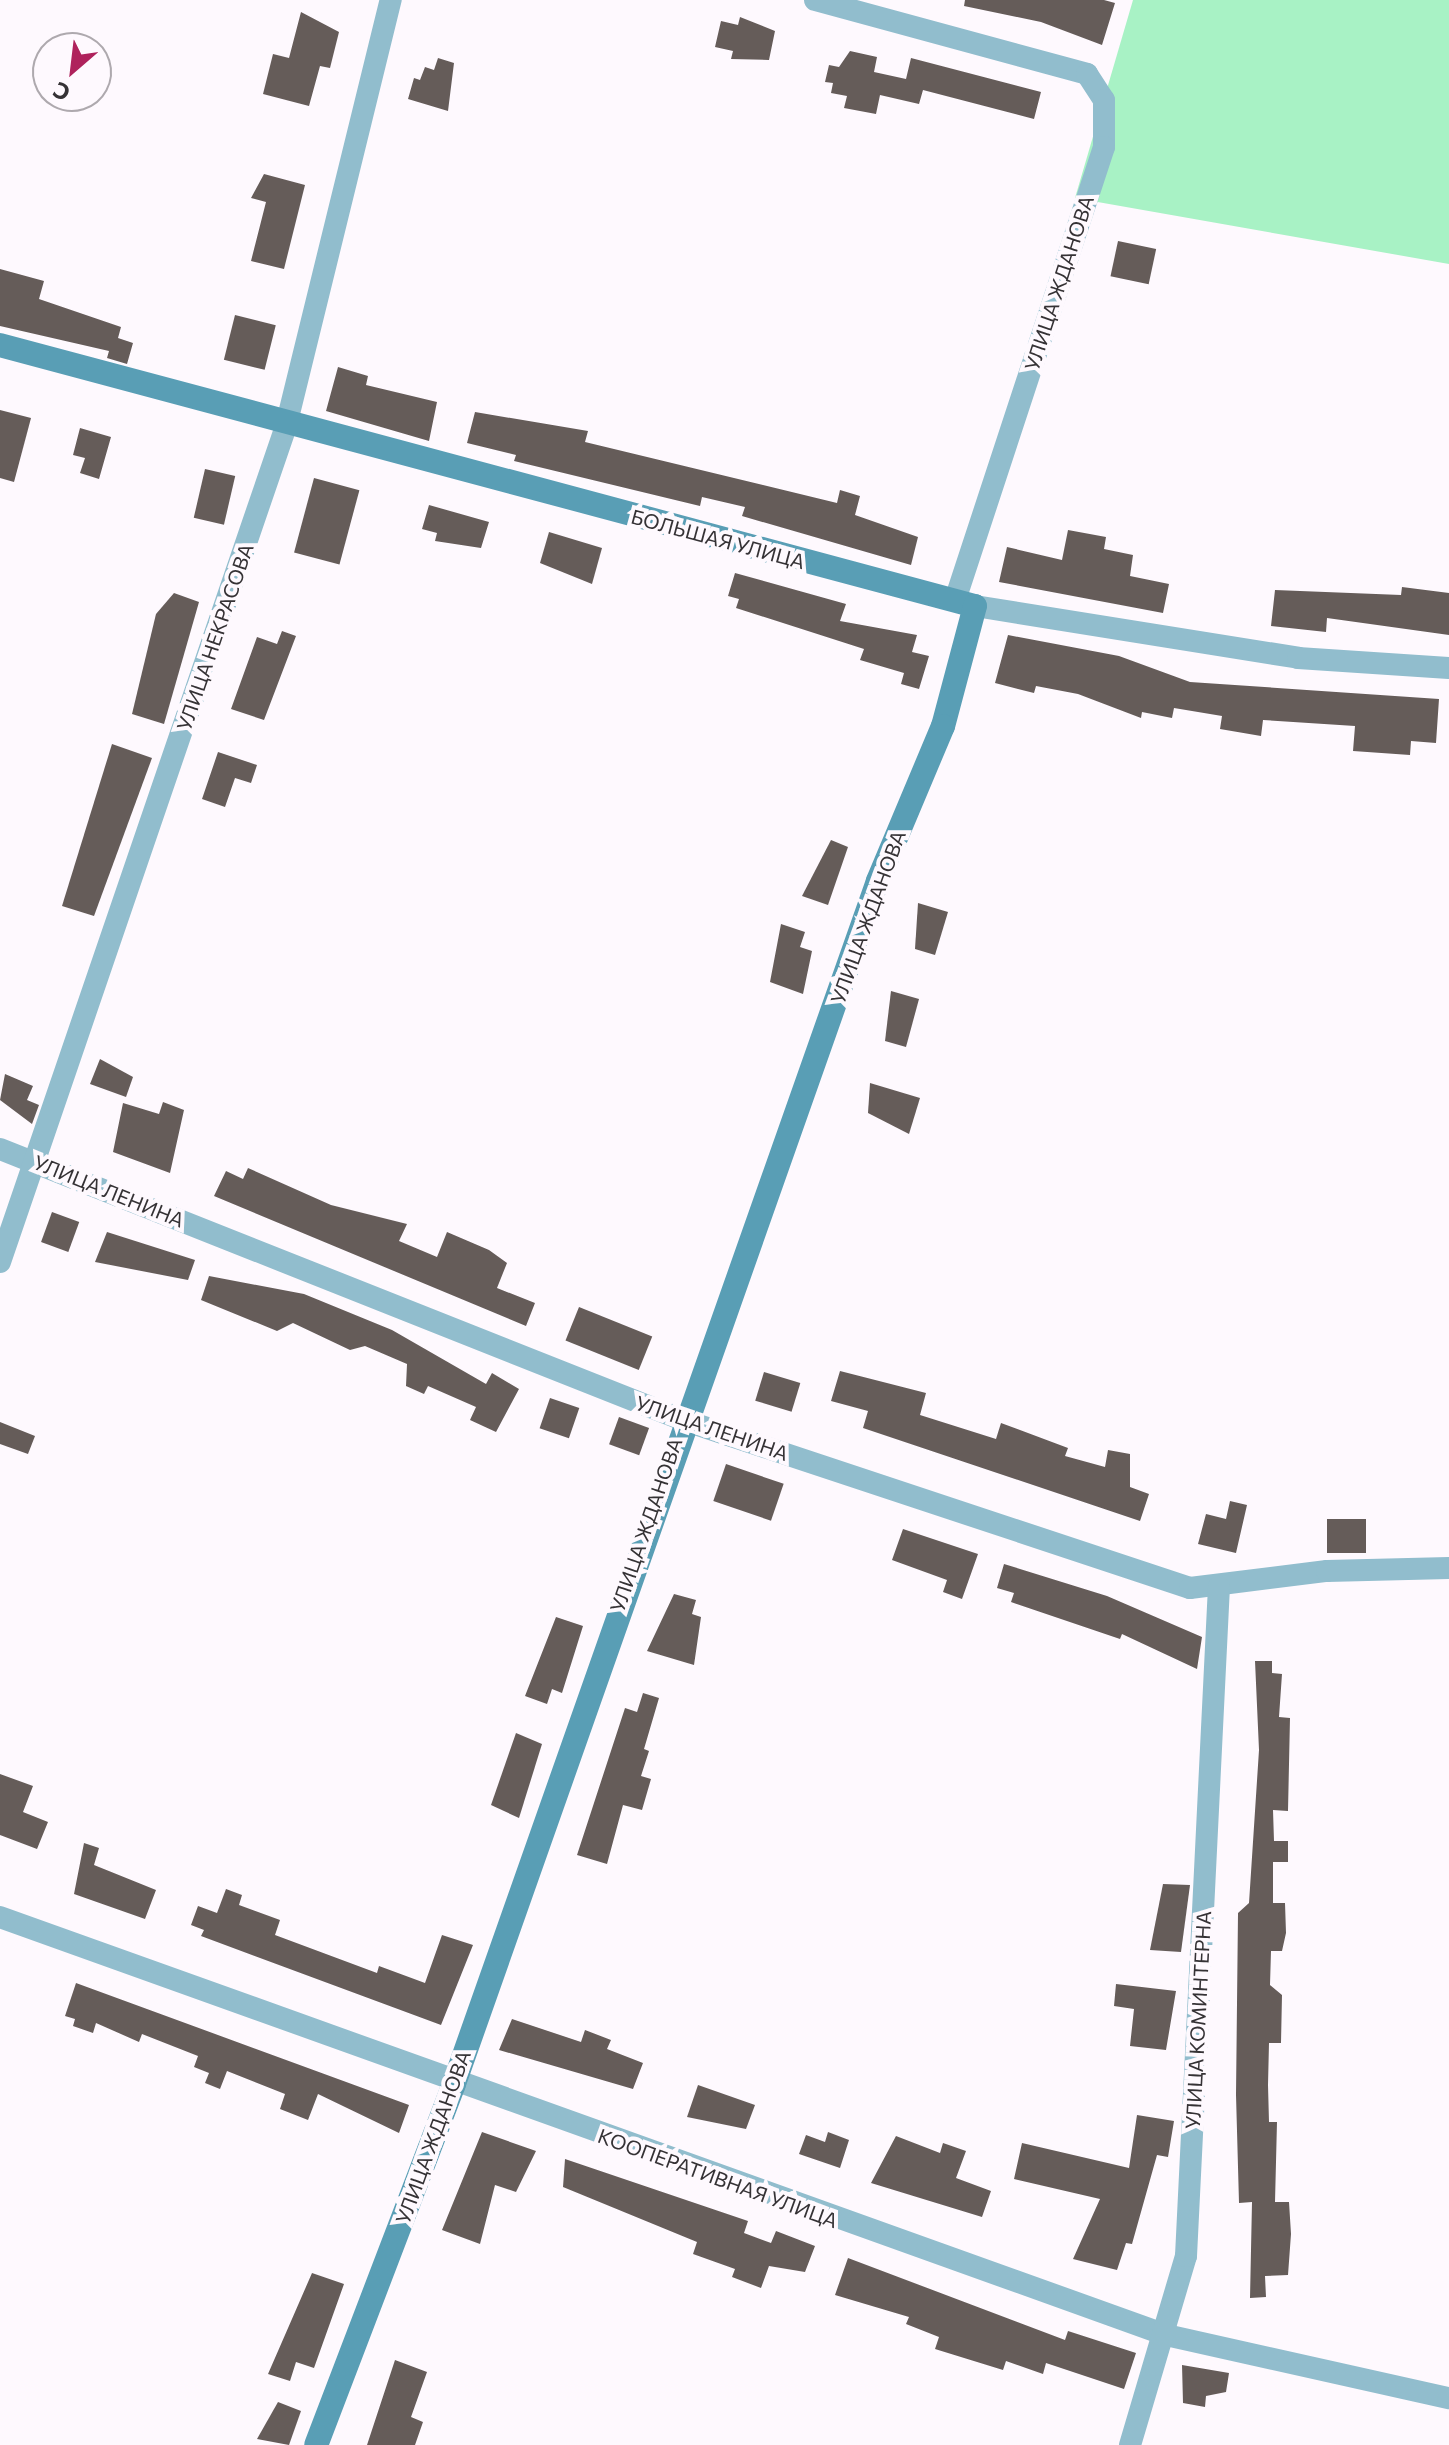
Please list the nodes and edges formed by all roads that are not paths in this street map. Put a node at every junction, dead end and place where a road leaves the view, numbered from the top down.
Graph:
1 (391, 0) edge
2 (815, 0) edge
3 (0, 345) edge
4 (286, 426) junction
5 (965, 603) junction
6 (1449, 668) edge
7 (0, 1149) edge
8 (37, 1162) junction
9 (0, 1262) edge
10 (683, 1420) junction
11 (1449, 1568) edge
12 (1219, 1587) junction
13 (0, 1917) edge
14 (454, 2084) junction
15 (1166, 2335) junction
16 (1449, 2398) edge
17 (316, 2445) edge
18 (1130, 2445) edge

1 - 4 street, УЛИЦА НЕКРАСОВА
2 - 5 street, УЛИЦА ЖДАНОВА
3 - 4 street, БОЛЬШАЯ УЛИЦА
4 - 5 street, БОЛЬШАЯ УЛИЦА
4 - 8 street, УЛИЦА НЕКРАСОВА
5 - 6 street, БОЛЬШАЯ УЛИЦА
5 - 10 street, УЛИЦА ЖДАНОВА
7 - 8 street, УЛИЦА ЛЕНИНА
8 - 9 street, УЛИЦА НЕКРАСОВА
8 - 10 street, УЛИЦА ЛЕНИНА
10 - 12 street, УЛИЦА ЛЕНИНА
10 - 14 street, УЛИЦА ЖДАНОВА
11 - 12 street, УЛИЦА ЛЕНИНА
12 - 15 street, УЛИЦА КОМИНТЕРНА
13 - 14 street, КООПЕРАТИВНАЯ УЛИЦА
14 - 15 street, КООПЕРАТИВНАЯ УЛИЦА
14 - 17 street, УЛИЦА ЖДАНОВА
15 - 16 street, КООПЕРАТИВНАЯ УЛИЦА
15 - 18 street, УЛИЦА КОМИНТЕРНА

